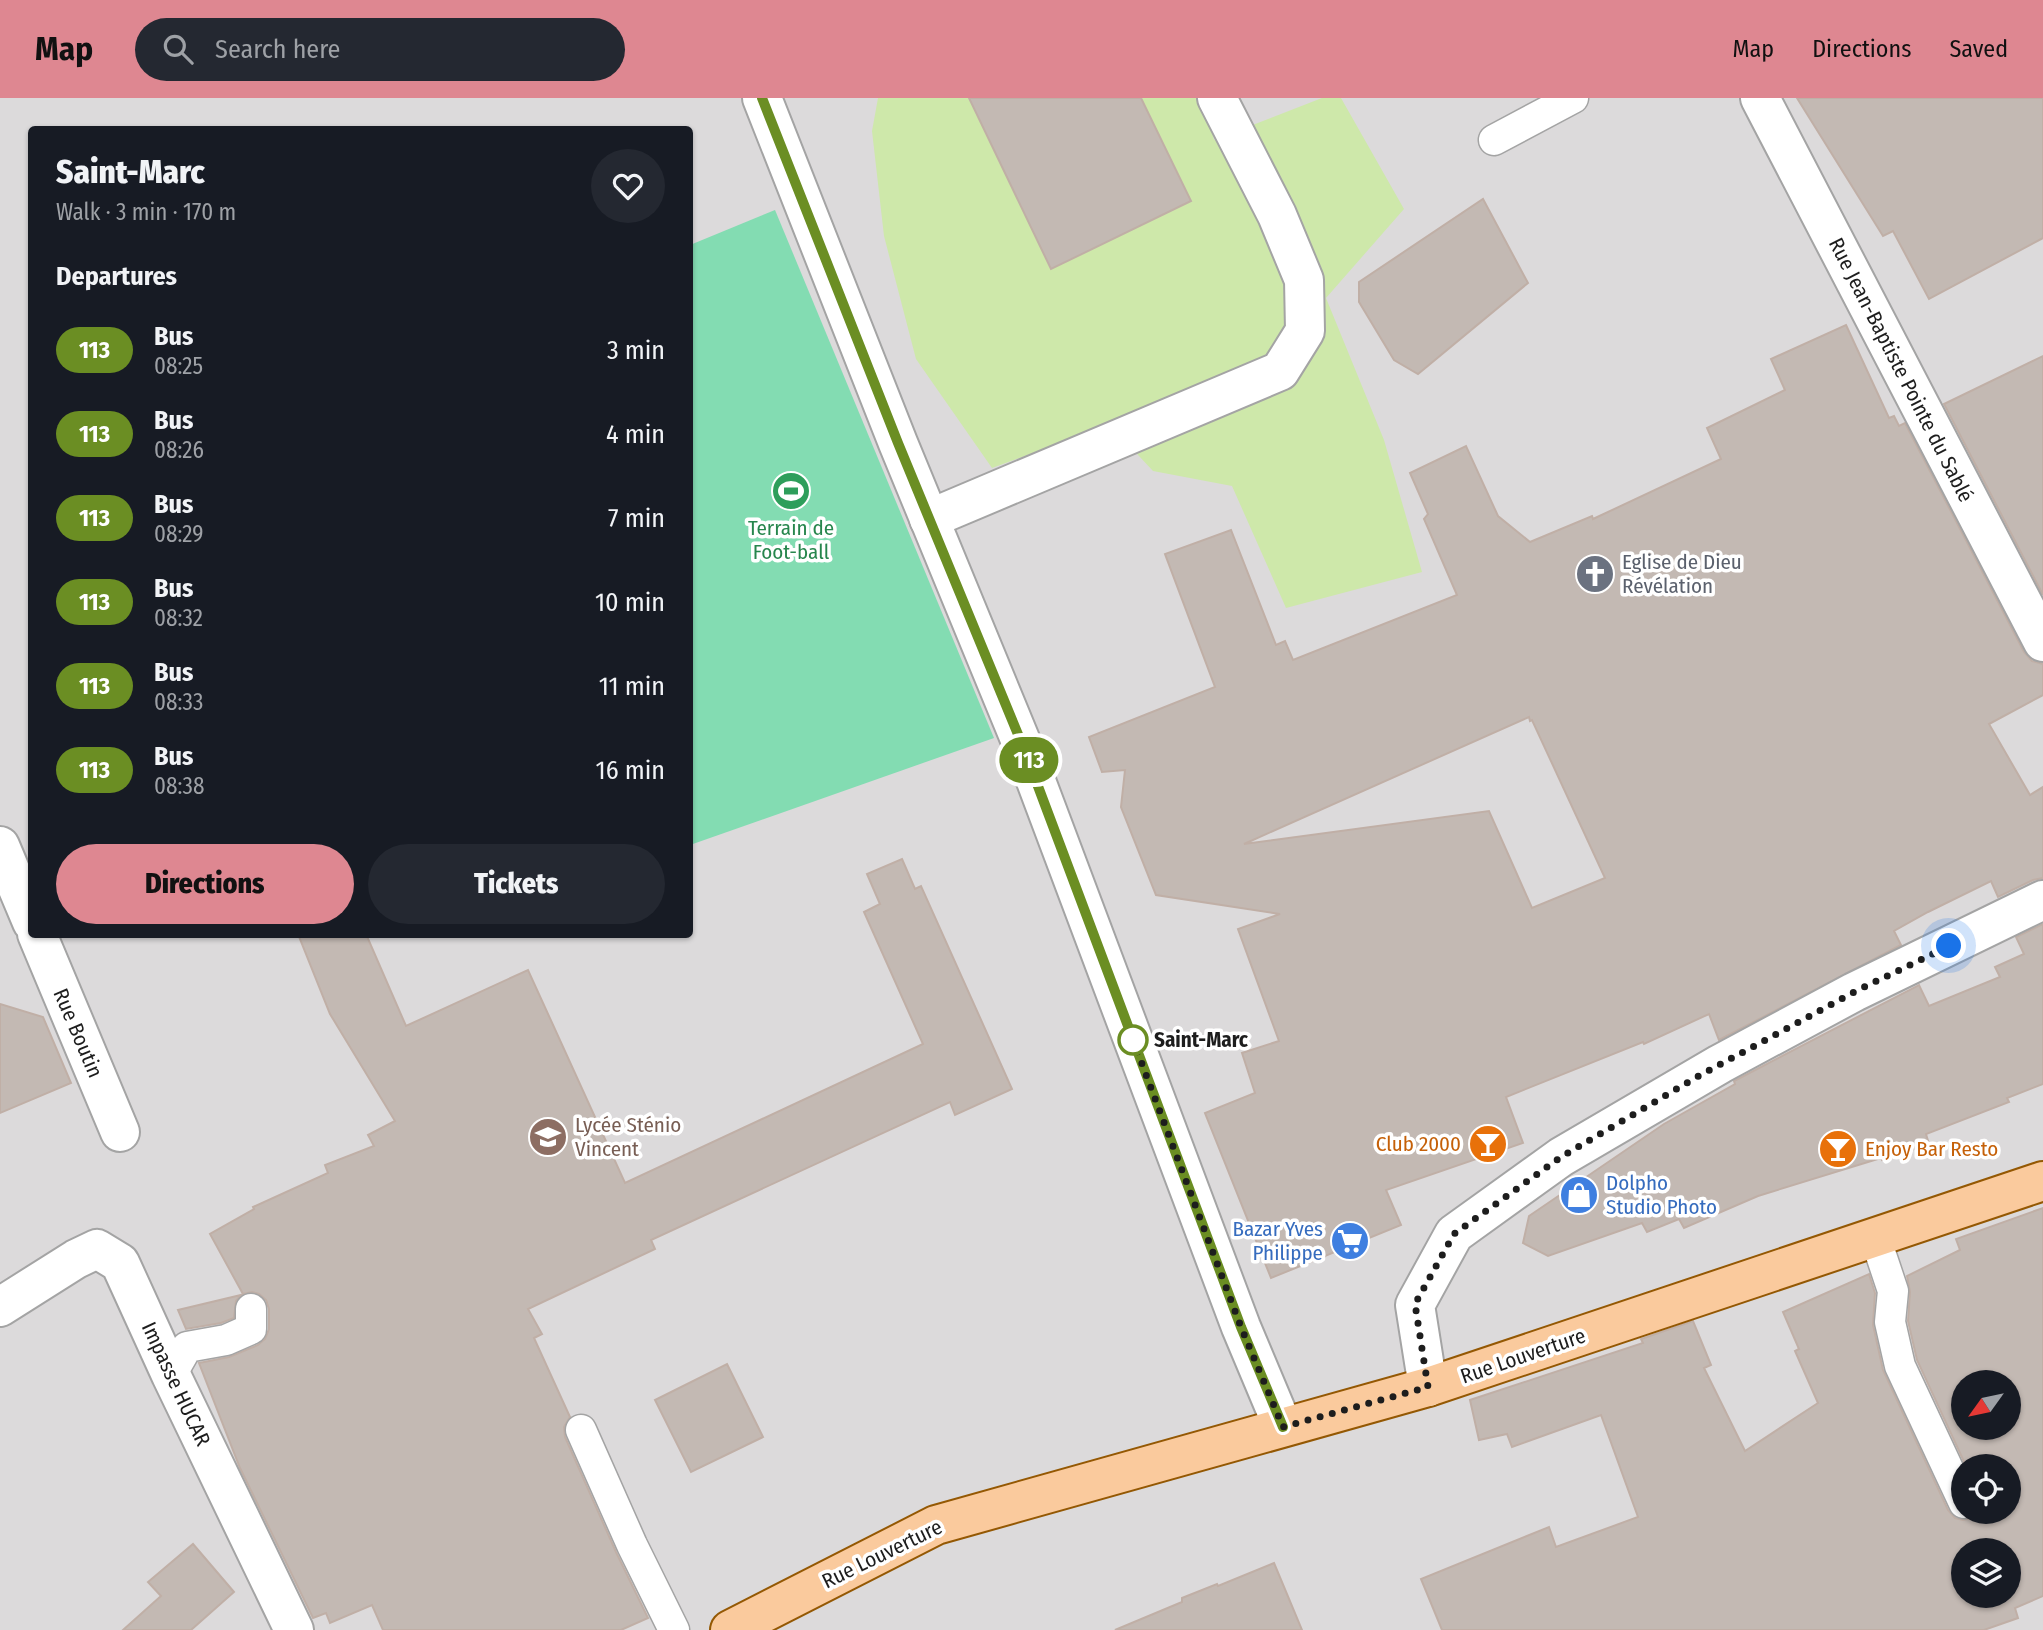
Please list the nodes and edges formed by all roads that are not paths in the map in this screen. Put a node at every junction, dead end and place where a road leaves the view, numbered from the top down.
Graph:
1 (762, 98) edge
2 (1217, 98) edge
3 (1573, 98) edge
4 (1760, 98) edge
5 (1494, 140) dead end
6 (929, 519) junction
7 (2043, 642) edge
8 (3, 861) edge
9 (2043, 900) edge
10 (28, 914) edge
11 (39, 938) edge
12 (120, 1132) dead end
13 (2043, 1181) edge
14 (1875, 1237) junction
15 (0, 1307) edge
16 (251, 1309) dead end
17 (171, 1375) junction
18 (1428, 1387) junction
19 (1283, 1427) junction
20 (581, 1430) dead end
21 (1951, 1475) edge
22 (294, 1630) edge
23 (674, 1630) edge
24 (730, 1630) edge

1 - 6 street
2 - 6 street
3 - 5 lane
4 - 7 street, Rue Jean-Baptiste Pointe du Sablé
6 - 19 street
8 - 10 street
9 - 18 street
11 - 12 street, Rue Boutin
13 - 14 main road, Rue Louverture
14 - 18 main road, Rue Louverture
14 - 21 lane
15 - 17 street, Impasse HUCAR
16 - 17 lane
17 - 22 street, Impasse HUCAR
18 - 19 main road, Rue Louverture
19 - 24 main road, Rue Louverture
20 - 23 lane

